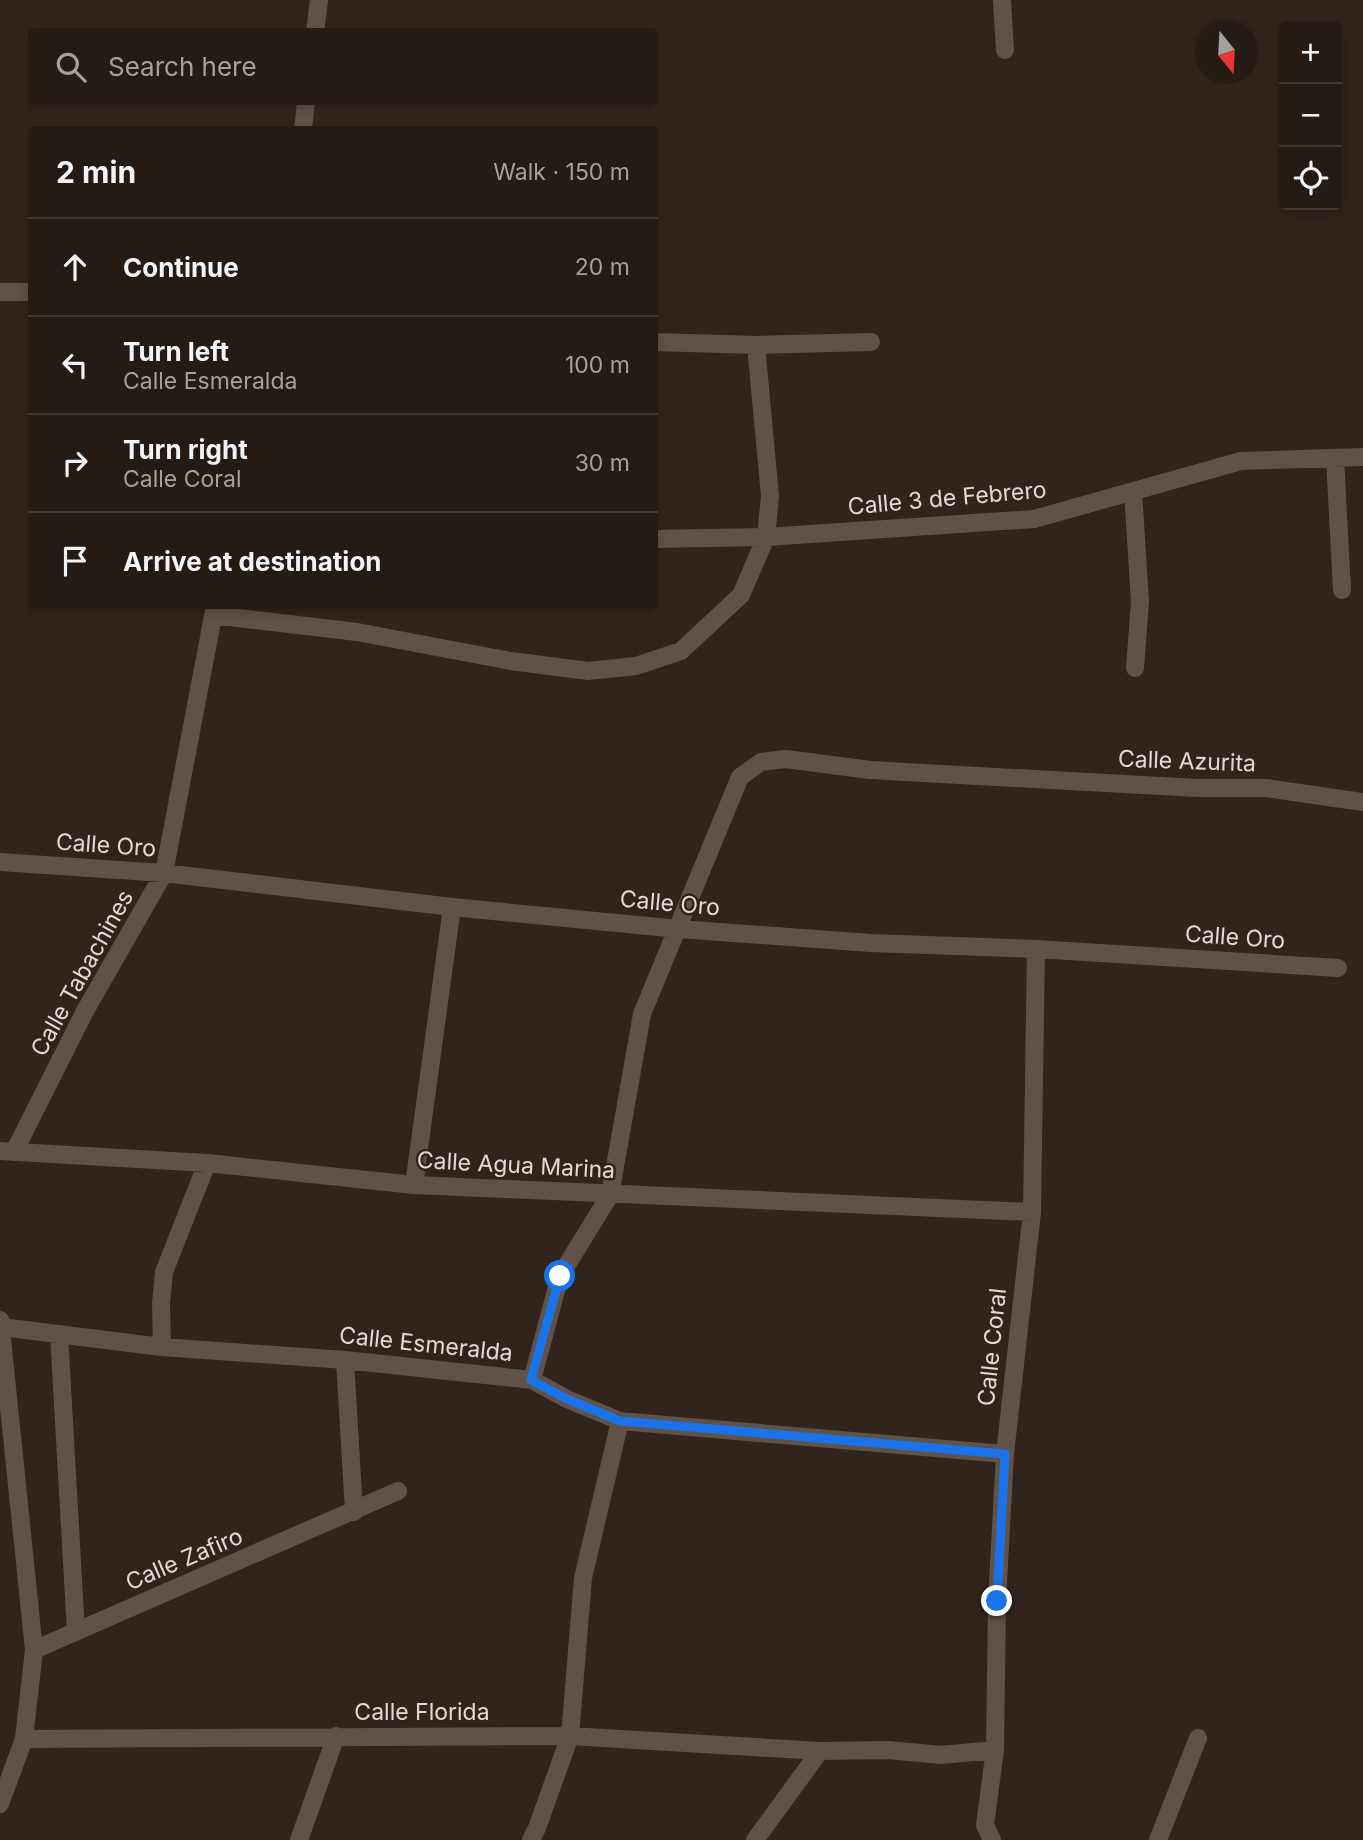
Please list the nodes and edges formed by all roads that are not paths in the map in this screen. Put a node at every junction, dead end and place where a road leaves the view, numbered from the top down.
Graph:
1 (318, 0) edge
2 (1002, 0) edge
3 (315, 28) edge
4 (1005, 50) dead end
5 (306, 105) edge
6 (303, 126) edge
7 (0, 292) edge
8 (28, 292) edge
9 (658, 342) edge
10 (871, 342) dead end
11 (756, 345) junction
12 (1363, 457) edge
13 (1335, 458) junction
14 (1133, 491) junction
15 (766, 537) junction
16 (658, 539) edge
17 (1342, 590) dead end
18 (214, 610) edge
19 (1135, 668) dead end
20 (1363, 802) edge
21 (0, 862) edge
22 (164, 873) junction
23 (452, 906) junction
24 (678, 929) junction
25 (1036, 949) junction
26 (1338, 968) dead end
27 (7, 1151) edge
28 (207, 1163) junction
29 (414, 1185) junction
30 (610, 1195) junction
31 (1031, 1212) junction
32 (1, 1323) edge
33 (59, 1334) junction
34 (162, 1347) junction
35 (345, 1360) junction
36 (531, 1380) junction
37 (620, 1421) junction
38 (1005, 1454) junction
39 (398, 1491) dead end
40 (354, 1512) junction
41 (76, 1632) junction
42 (34, 1650) junction
43 (336, 1736) junction
44 (570, 1736) junction
45 (1198, 1738) dead end
46 (24, 1740) junction
47 (995, 1750) junction
48 (820, 1751) junction
49 (0, 1804) edge
50 (299, 1840) edge
51 (531, 1840) edge
52 (755, 1840) edge
53 (992, 1840) edge
54 (1158, 1840) edge

1 - 3 street
2 - 4 street
5 - 6 street
7 - 8 street
9 - 11 street
10 - 11 street
11 - 15 street
12 - 13 street, Calle 3 de Febrero
13 - 14 street, Calle 3 de Febrero
13 - 17 street
14 - 15 street, Calle 3 de Febrero
14 - 19 street
15 - 16 street, Calle 3 de Febrero
15 - 18 street
18 - 22 street, Calle Tabachines
20 - 24 street, Calle Azurita
21 - 22 street, Calle Oro
22 - 23 street, Calle Oro
22 - 27 street, Calle Tabachines
23 - 24 street, Calle Oro
23 - 29 street
24 - 25 street, Calle Oro
24 - 30 street, Calle Azurita
25 - 26 street, Calle Oro
25 - 31 street, Calle Coral
27 - 28 street, Calle Agua Marina
28 - 29 street, Calle Agua Marina
28 - 34 street
29 - 30 street, Calle Agua Marina
30 - 31 street, Calle Agua Marina
30 - 36 street
31 - 38 street, Calle Coral
32 - 33 street, Calle Esmeralda
32 - 42 street
33 - 34 street, Calle Esmeralda
33 - 41 street
34 - 35 street, Calle Esmeralda
35 - 36 street, Calle Esmeralda
35 - 40 street
36 - 37 street, Calle Esmeralda
37 - 38 street, Calle Esmeralda
37 - 44 street
38 - 47 street, Calle Coral
39 - 40 street, Calle Zafiro
40 - 41 street, Calle Zafiro
41 - 42 street, Calle Zafiro
42 - 46 street
43 - 44 street, Calle Florida
43 - 46 street, Calle Florida
43 - 50 street
44 - 48 street, Calle Florida
44 - 51 street
45 - 54 street
46 - 49 street
47 - 48 street, Calle Florida
47 - 53 street, Calle Coral
48 - 52 street

